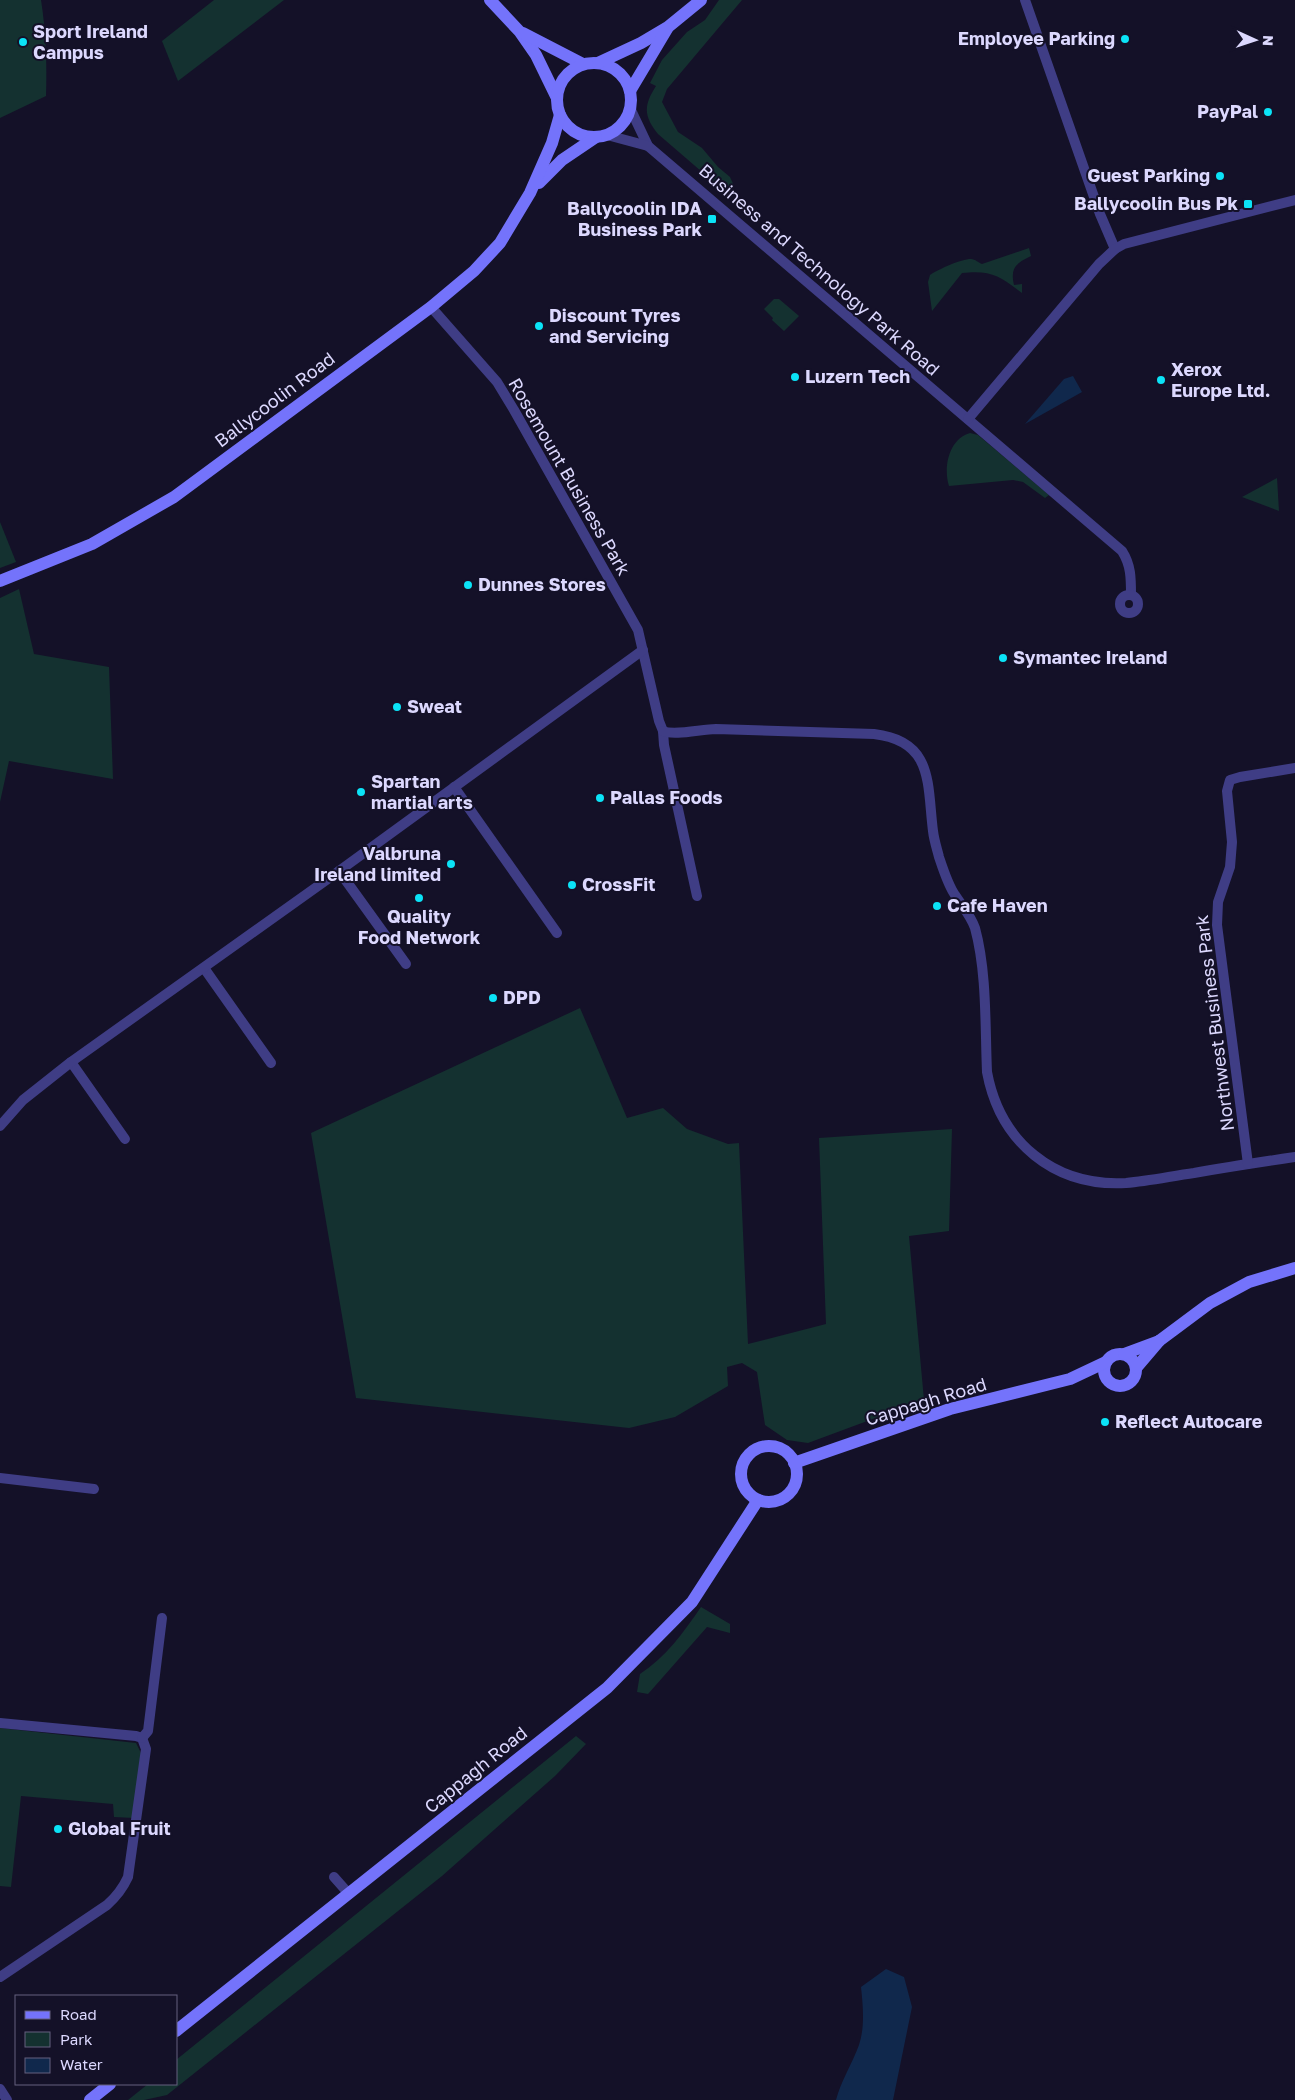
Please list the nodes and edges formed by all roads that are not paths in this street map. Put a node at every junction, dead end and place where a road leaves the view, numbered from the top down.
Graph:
1 (490, 0) edge
2 (701, 0) edge
3 (1025, 0) edge
4 (668, 27) junction
5 (520, 32) junction
6 (598, 63) junction
7 (583, 64) junction
8 (630, 91) junction
9 (556, 96) junction
10 (630, 108) junction
11 (560, 115) junction
12 (602, 136) junction
13 (648, 146) junction
14 (530, 193) junction
15 (1295, 200) edge
16 (1115, 249) junction
17 (431, 306) junction
18 (968, 419) junction
19 (0, 581) edge
20 (1130, 595) dead end
21 (643, 650) junction
22 (663, 731) junction
23 (1295, 768) edge
24 (454, 787) junction
25 (339, 871) junction
26 (697, 896) dead end
27 (557, 933) dead end
28 (406, 964) dead end
29 (204, 968) junction
30 (71, 1062) junction
31 (271, 1063) dead end
32 (0, 1126) edge
33 (124, 1139) dead end
34 (1295, 1157) edge
35 (1248, 1164) junction
36 (1295, 1268) edge
37 (1159, 1340) junction
38 (1124, 1354) junction
39 (1106, 1362) junction
40 (1136, 1368) junction
41 (1070, 1379) junction
42 (1108, 1380) junction
43 (794, 1463) junction
44 (0, 1478) edge
45 (94, 1488) dead end
46 (758, 1500) junction
47 (162, 1618) dead end
48 (0, 1723) edge
49 (142, 1738) junction
50 (334, 1877) dead end
51 (349, 1894) junction
52 (0, 1977) edge
53 (178, 2029) edge
54 (109, 2085) edge
55 (0, 2089) edge
56 (7, 2100) edge
57 (90, 2100) edge

1 - 5 street
2 - 4 street
3 - 16 street
4 - 6 street
4 - 8 street
5 - 7 street
5 - 9 street
6 - 7 street
6 - 8 street
7 - 9 street
8 - 10 street
9 - 11 street
10 - 12 street
10 - 13 street, Business and Technology Park Road
11 - 12 street
11 - 14 street, Ballycoolin Road
12 - 13 street, Business and Technology Park Road
12 - 14 street, Ballycoolin Road
13 - 18 street, Business and Technology Park Road
14 - 17 street, Ballycoolin Road
15 - 16 street
16 - 18 street
17 - 19 street, Ballycoolin Road
17 - 21 street, Rosemount Business Park
18 - 20 street, Business and Technology Park Road
21 - 22 street, Rosemount Business Park
21 - 24 street
22 - 26 street, Rosemount Business Park
22 - 35 street
23 - 35 street, Northwest Business Park
24 - 25 street
24 - 27 street
25 - 28 street
25 - 29 street
29 - 30 street
29 - 31 street
30 - 32 street
30 - 33 street
34 - 35 street
36 - 37 street, Cappagh Road
37 - 38 street, Cappagh Road
37 - 40 street, Cappagh Road
38 - 39 street, Cappagh Road
38 - 40 street
39 - 41 street, Cappagh Road
39 - 42 street
40 - 42 street, Cappagh Road
41 - 42 street, Cappagh Road
41 - 43 street, Cappagh Road
43 - 46 street
43 - 46 street
44 - 45 street
46 - 51 street, Cappagh Road
47 - 49 street
48 - 49 street
49 - 52 street
50 - 51 street
51 - 53 street, Cappagh Road
54 - 57 street
55 - 56 street

